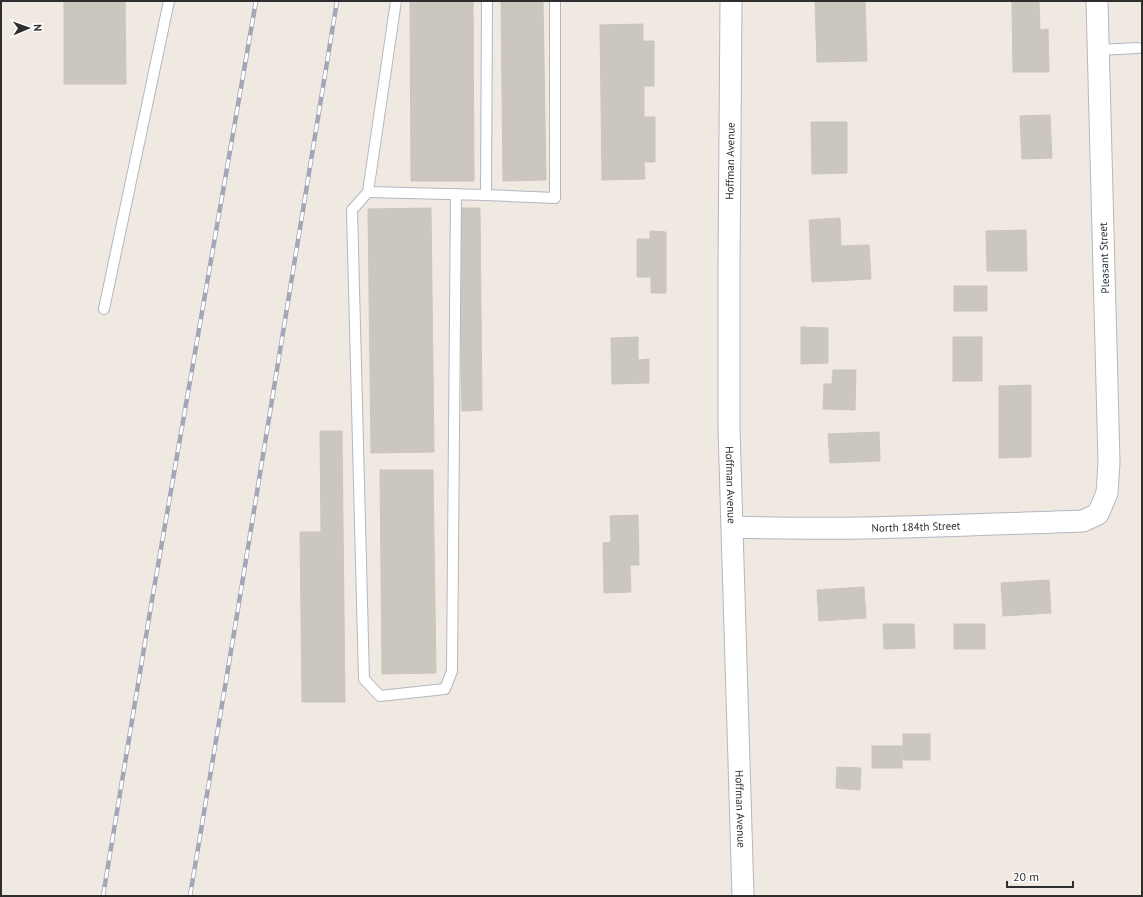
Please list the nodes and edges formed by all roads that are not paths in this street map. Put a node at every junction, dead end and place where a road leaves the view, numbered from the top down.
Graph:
1 (169, 1) edge
2 (396, 1) edge
3 (487, 1) edge
4 (555, 1) edge
5 (731, 1) edge
6 (1097, 1) edge
7 (1138, 48) dead end
8 (1098, 50) junction
9 (368, 192) junction
10 (456, 194) junction
11 (486, 195) junction
12 (104, 309) dead end
13 (1098, 514) joint
14 (732, 528) junction
15 (743, 896) edge

1 - 12 lane
2 - 9 lane
3 - 11 lane
4 - 11 lane
5 - 14 street, Hoffman Avenue
6 - 8 street, Pleasant Street
7 - 8 lane
8 - 13 street, Pleasant Street
9 - 10 lane
9 - 10 lane
10 - 11 lane
13 - 14 street, North 184th Street
14 - 15 street, Hoffman Avenue

